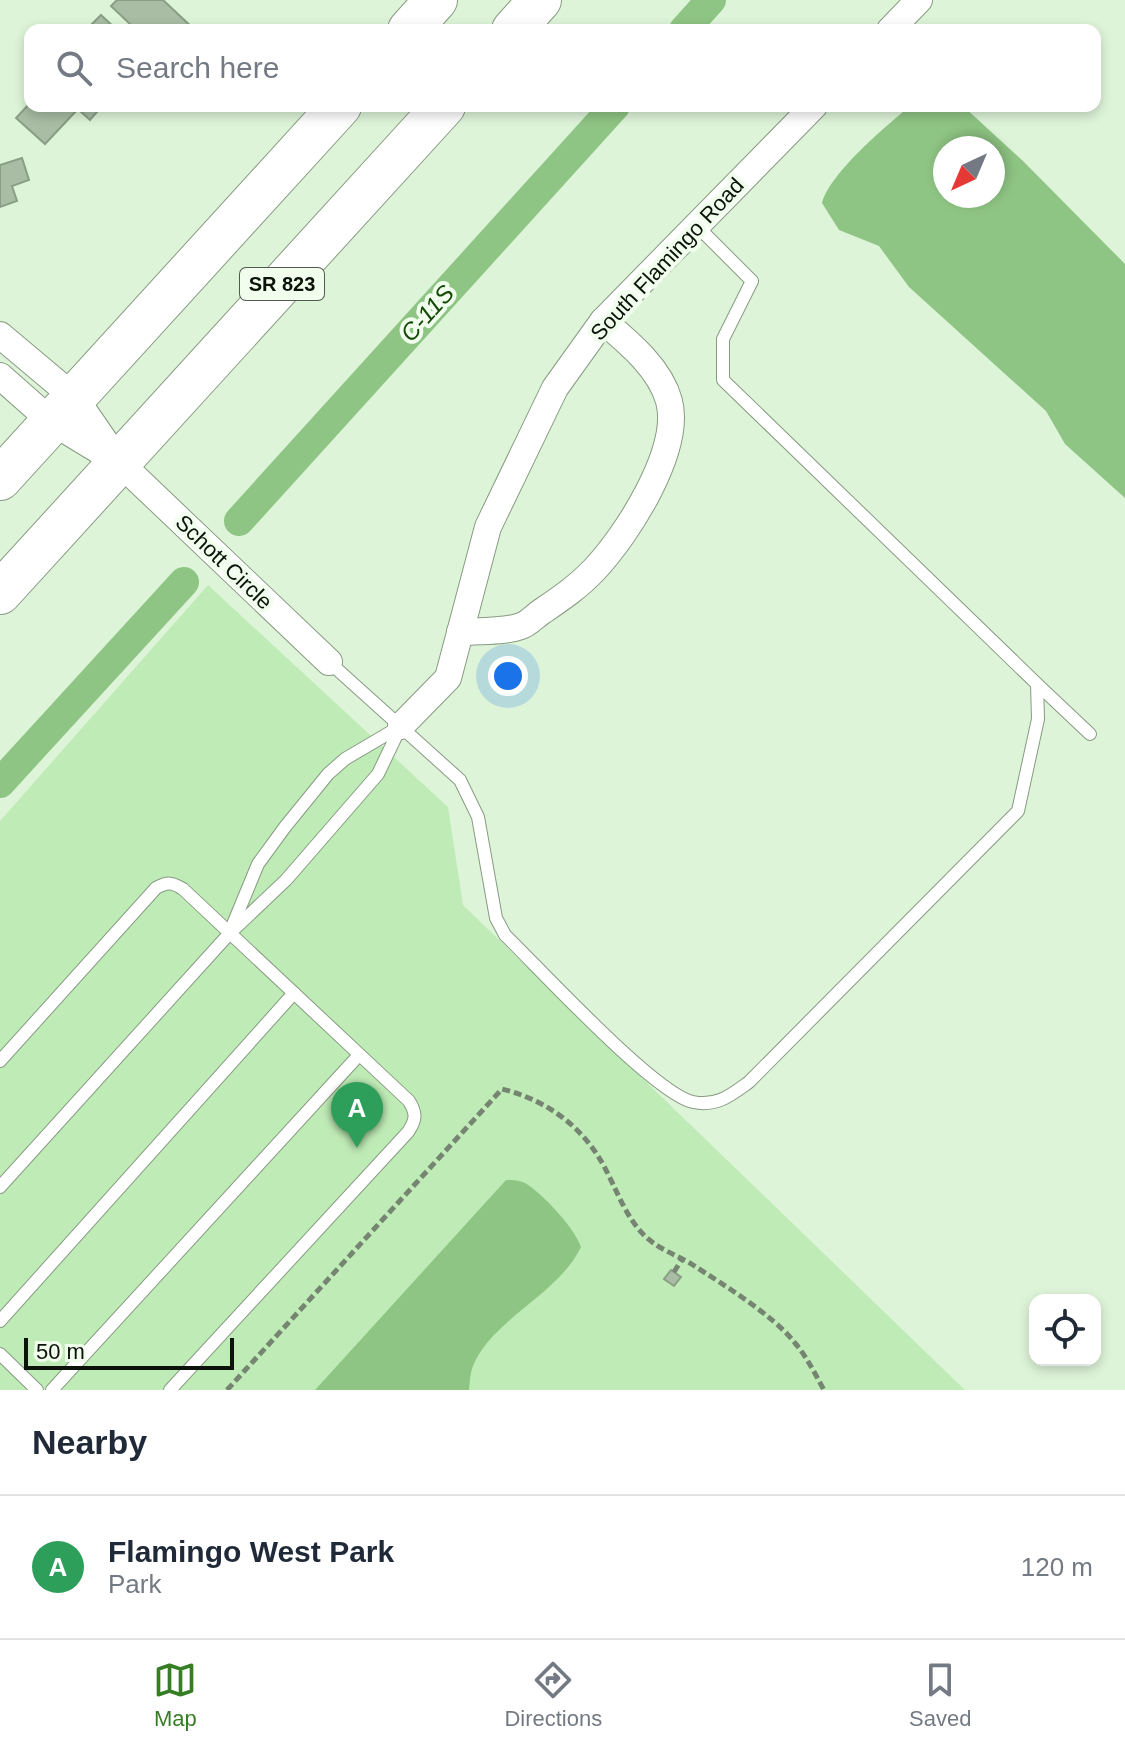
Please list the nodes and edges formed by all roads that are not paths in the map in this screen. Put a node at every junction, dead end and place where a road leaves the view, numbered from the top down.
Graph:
1 (436, 0) edge
2 (540, 0) edge
3 (919, 0) edge
4 (414, 24) edge
5 (518, 24) edge
6 (896, 24) edge
7 (335, 112) edge
8 (439, 112) edge
9 (808, 112) edge
10 (696, 225) junction
11 (603, 321) junction
12 (0, 335) edge
13 (0, 376) edge
14 (63, 410) junction
15 (119, 462) junction
16 (0, 479) edge
17 (0, 593) edge
18 (460, 632) junction
19 (329, 662) joint
20 (1037, 684) junction
21 (401, 726) junction
22 (1090, 734) dead end
23 (229, 934) junction
24 (294, 993) junction
25 (359, 1055) junction
26 (0, 1061) edge
27 (0, 1187) edge
28 (0, 1321) edge
29 (0, 1354) edge
30 (37, 1390) edge
31 (52, 1390) edge
32 (170, 1390) edge

1 - 4 highway
2 - 5 highway
3 - 6 street
7 - 14 highway
8 - 15 highway, SR 823
9 - 10 street, South Flamingo Road
10 - 11 street, South Flamingo Road
10 - 20 lane
11 - 18 street, South Flamingo Road
11 - 18 street
12 - 14 street
13 - 14 street
14 - 15 street, Schott Circle
14 - 16 highway
15 - 17 highway, SR 823
15 - 19 street, Schott Circle
18 - 21 street, South Flamingo Road
19 - 21 lane
20 - 21 lane
20 - 22 lane
21 - 23 lane
21 - 23 lane
23 - 24 lane
23 - 26 lane
23 - 27 lane
24 - 25 lane
24 - 28 lane
25 - 31 lane
25 - 32 lane
29 - 30 lane

